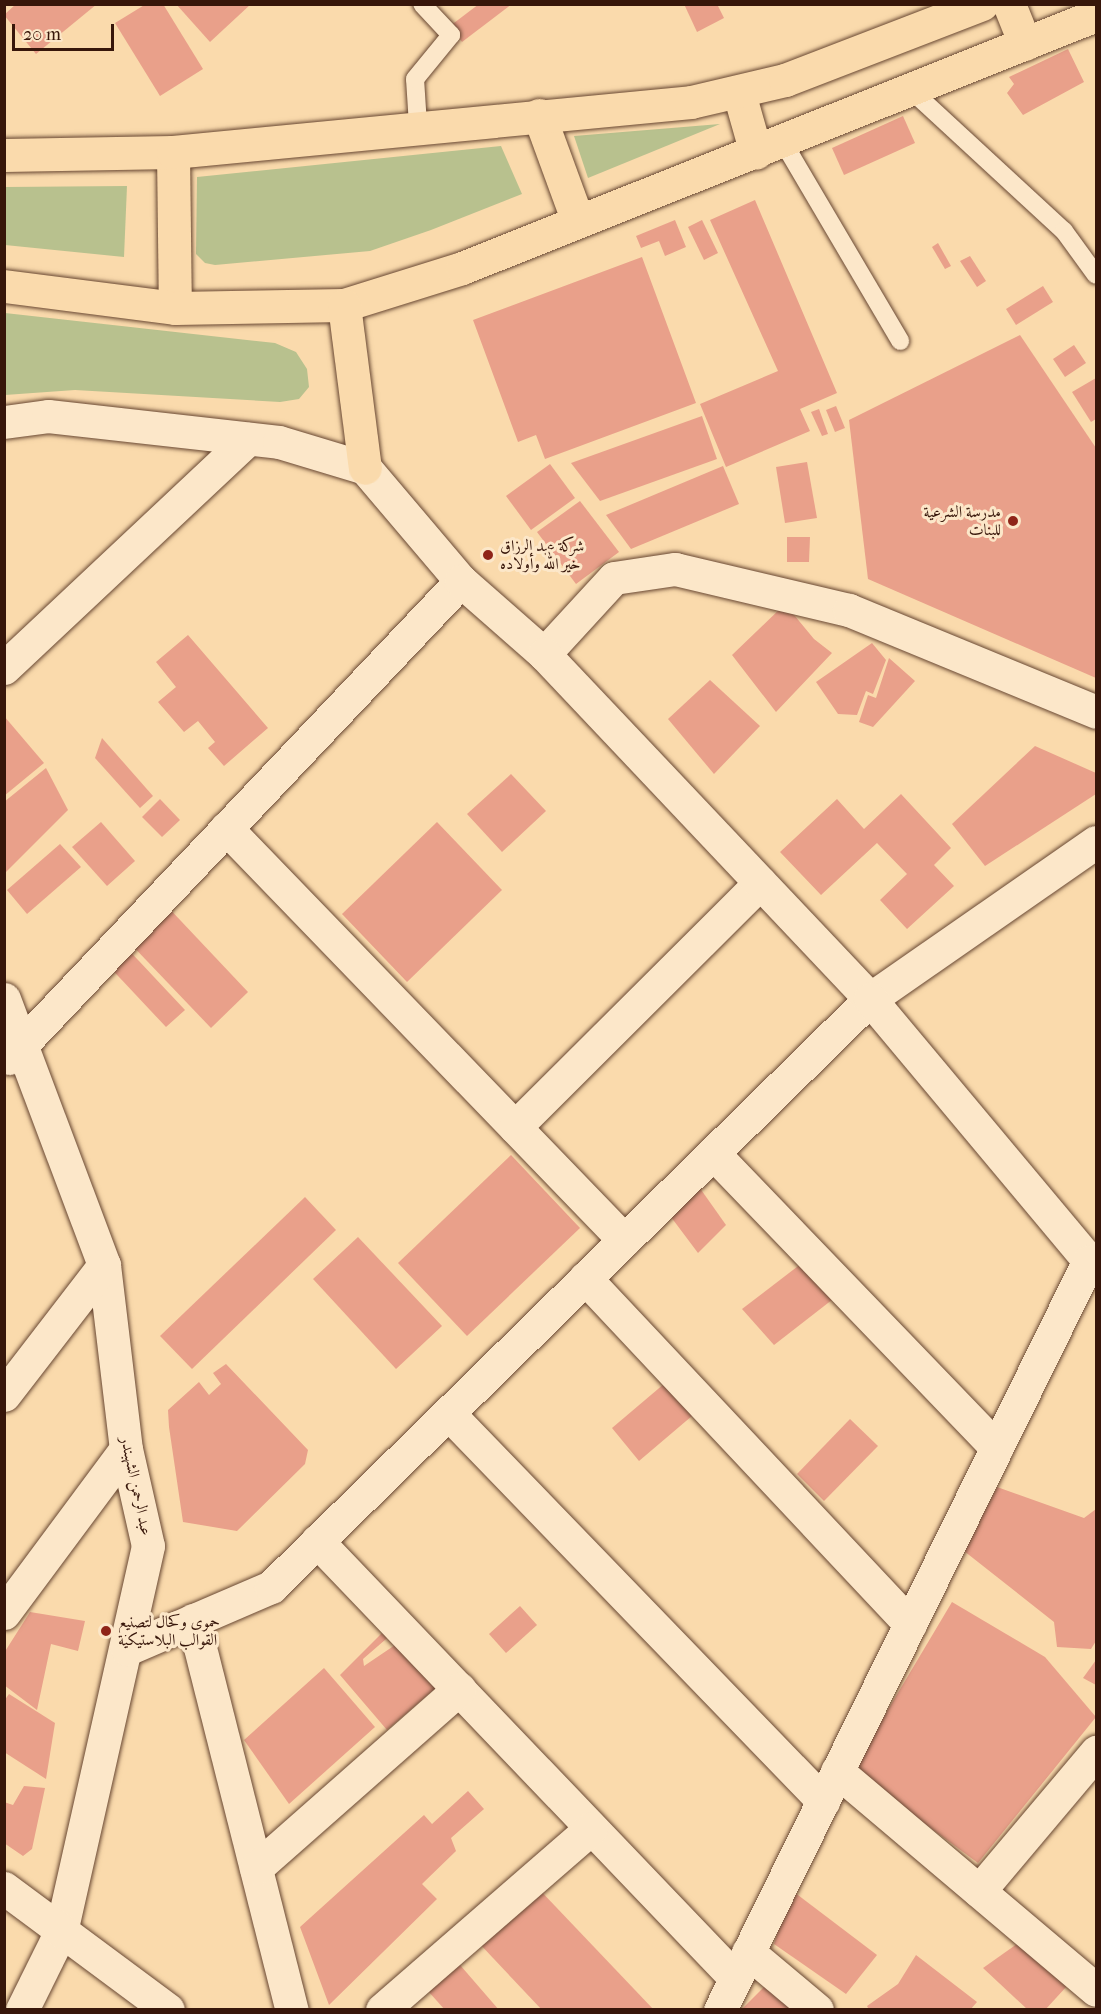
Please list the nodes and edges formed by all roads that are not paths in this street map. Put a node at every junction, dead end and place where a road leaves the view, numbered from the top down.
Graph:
1 (422, 4) edge
2 (982, 4) edge
3 (1009, 4) edge
4 (1096, 15) edge
5 (1025, 44) junction
6 (911, 90) junction
7 (739, 93) junction
8 (539, 115) junction
9 (418, 125) junction
10 (769, 148) junction
11 (173, 152) junction
12 (4, 155) edge
13 (577, 219) junction
14 (1096, 275) edge
15 (4, 285) edge
16 (344, 305) junction
17 (175, 308) junction
18 (900, 341) dead end
19 (4, 423) edge
20 (248, 439) junction
21 (365, 468) junction
22 (461, 581) junction
23 (544, 654) junction
24 (4, 668) edge
25 (1096, 712) edge
26 (226, 828) junction
27 (1096, 842) edge
28 (760, 883) junction
29 (4, 999) edge
30 (870, 999) junction
31 (13, 1053) edge
32 (515, 1127) junction
33 (713, 1153) junction
34 (624, 1240) junction
35 (104, 1265) junction
36 (1092, 1266) edge
37 (585, 1278) junction
38 (4, 1395) edge
39 (448, 1413) junction
40 (997, 1448) junction
41 (126, 1449) junction
42 (317, 1541) junction
43 (4, 1613) edge
44 (193, 1620) junction
45 (910, 1624) junction
46 (127, 1649) junction
47 (459, 1689) junction
48 (1096, 1752) edge
49 (837, 1771) junction
50 (822, 1801) junction
51 (591, 1828) junction
52 (256, 1868) junction
53 (4, 1888) edge
54 (979, 1891) junction
55 (61, 1931) junction
56 (742, 1965) junction
57 (1096, 1990) edge
58 (22, 2010) edge
59 (168, 2010) edge
60 (292, 2010) edge
61 (382, 2010) edge
62 (720, 2010) edge
63 (817, 2010) edge

1 - 9 lane
2 - 7 main road
3 - 5 main road
4 - 5 main road
5 - 6 main road
6 - 10 main road
6 - 14 lane
7 - 8 main road
7 - 10 main road
8 - 9 main road
8 - 13 main road
9 - 11 main road
10 - 13 main road
10 - 18 lane
11 - 12 main road
11 - 17 main road
13 - 16 main road
15 - 17 main road
16 - 17 main road
16 - 21 main road
19 - 20 street
20 - 21 street
20 - 24 street
21 - 22 street
22 - 23 street
22 - 26 street
23 - 25 street
23 - 28 street
26 - 31 street
26 - 32 street
27 - 30 street
28 - 30 street
28 - 32 street
29 - 31 street, عبد الرحمن الشهبندر
30 - 33 street
30 - 36 street
31 - 35 street, عبد الرحمن الشهبندر
32 - 34 street
33 - 34 street
33 - 40 street
34 - 37 street
35 - 38 street
35 - 41 street, عبد الرحمن الشهبندر
36 - 40 street
37 - 39 street
37 - 45 street
39 - 42 street
39 - 50 street
40 - 45 street
41 - 43 street
41 - 46 street, عبد الرحمن الشهبندر
42 - 44 street
42 - 47 street
44 - 46 street
44 - 52 street
45 - 49 street
46 - 55 street, عبد الرحمن الشهبندر
47 - 51 street
47 - 52 street
48 - 54 street
49 - 50 street
49 - 54 street
50 - 56 street
51 - 56 street
51 - 61 street
52 - 60 street
53 - 55 street
54 - 57 street
55 - 58 street, عبد الرحمن الشهبندر
55 - 59 street
56 - 62 street
56 - 63 street

